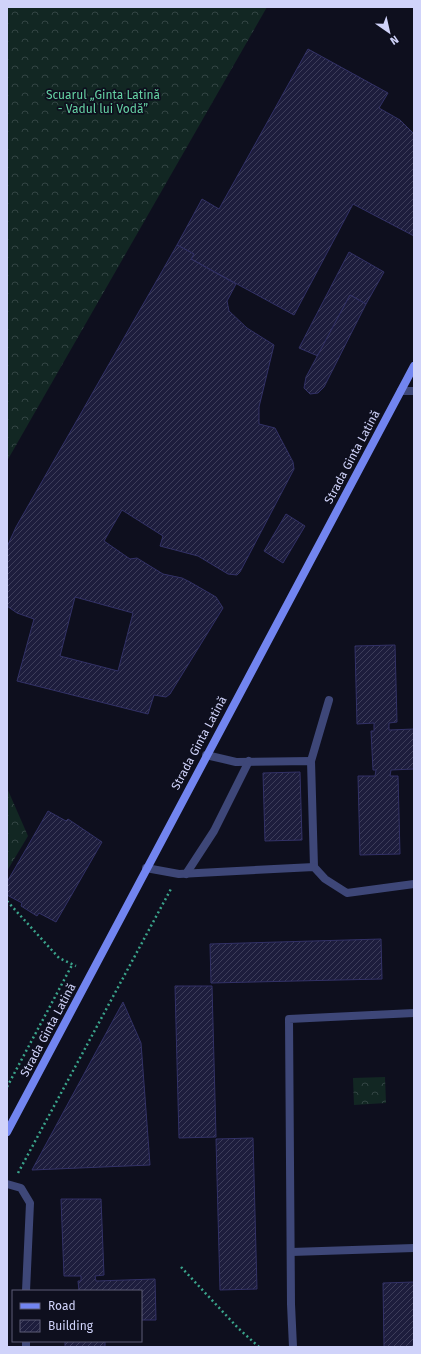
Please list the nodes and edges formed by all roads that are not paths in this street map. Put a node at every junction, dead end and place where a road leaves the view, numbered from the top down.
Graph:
1 (414, 366) edge
2 (401, 391) junction
3 (414, 391) edge
4 (329, 700) dead end
5 (206, 756) junction
6 (311, 761) junction
7 (249, 762) junction
8 (314, 867) junction
9 (146, 868) junction
10 (182, 874) junction
11 (414, 884) edge
12 (414, 1013) edge
13 (7, 1132) edge
14 (10, 1185) edge
15 (414, 1248) edge
16 (291, 1252) junction
17 (26, 1290) edge
18 (293, 1347) edge

1 - 2 street, Strada Ginta Latină
2 - 3 lane
2 - 5 street, Strada Ginta Latină
4 - 6 lane
5 - 7 lane
5 - 9 street, Strada Ginta Latină
6 - 7 lane
6 - 8 lane
7 - 10 lane
8 - 10 lane
8 - 11 lane
9 - 10 lane
9 - 13 street, Strada Ginta Latină
12 - 16 lane
14 - 17 lane
15 - 16 lane
16 - 18 lane

